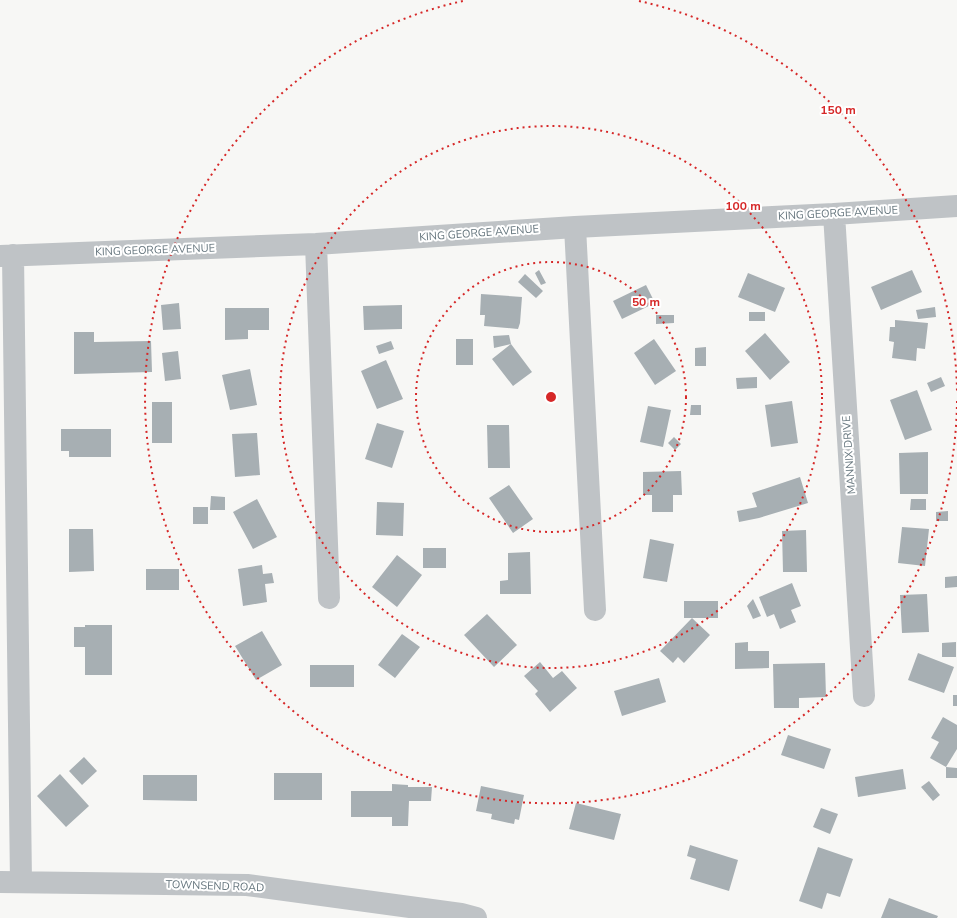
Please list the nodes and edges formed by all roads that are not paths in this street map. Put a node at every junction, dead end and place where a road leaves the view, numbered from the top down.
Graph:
1 (957, 206) edge
2 (834, 214) junction
3 (575, 227) junction
4 (316, 244) junction
5 (6, 256) edge
6 (329, 598) dead end
7 (595, 610) dead end
8 (864, 696) dead end
9 (11, 882) edge
10 (476, 918) edge

1 - 2 street, KING GEORGE AVENUE
2 - 3 street, KING GEORGE AVENUE
2 - 8 street, MANNIX DRIVE
3 - 4 street, KING GEORGE AVENUE
3 - 7 street
4 - 5 street, KING GEORGE AVENUE
4 - 6 street
5 - 9 street
9 - 10 street, TOWNSEND ROAD

